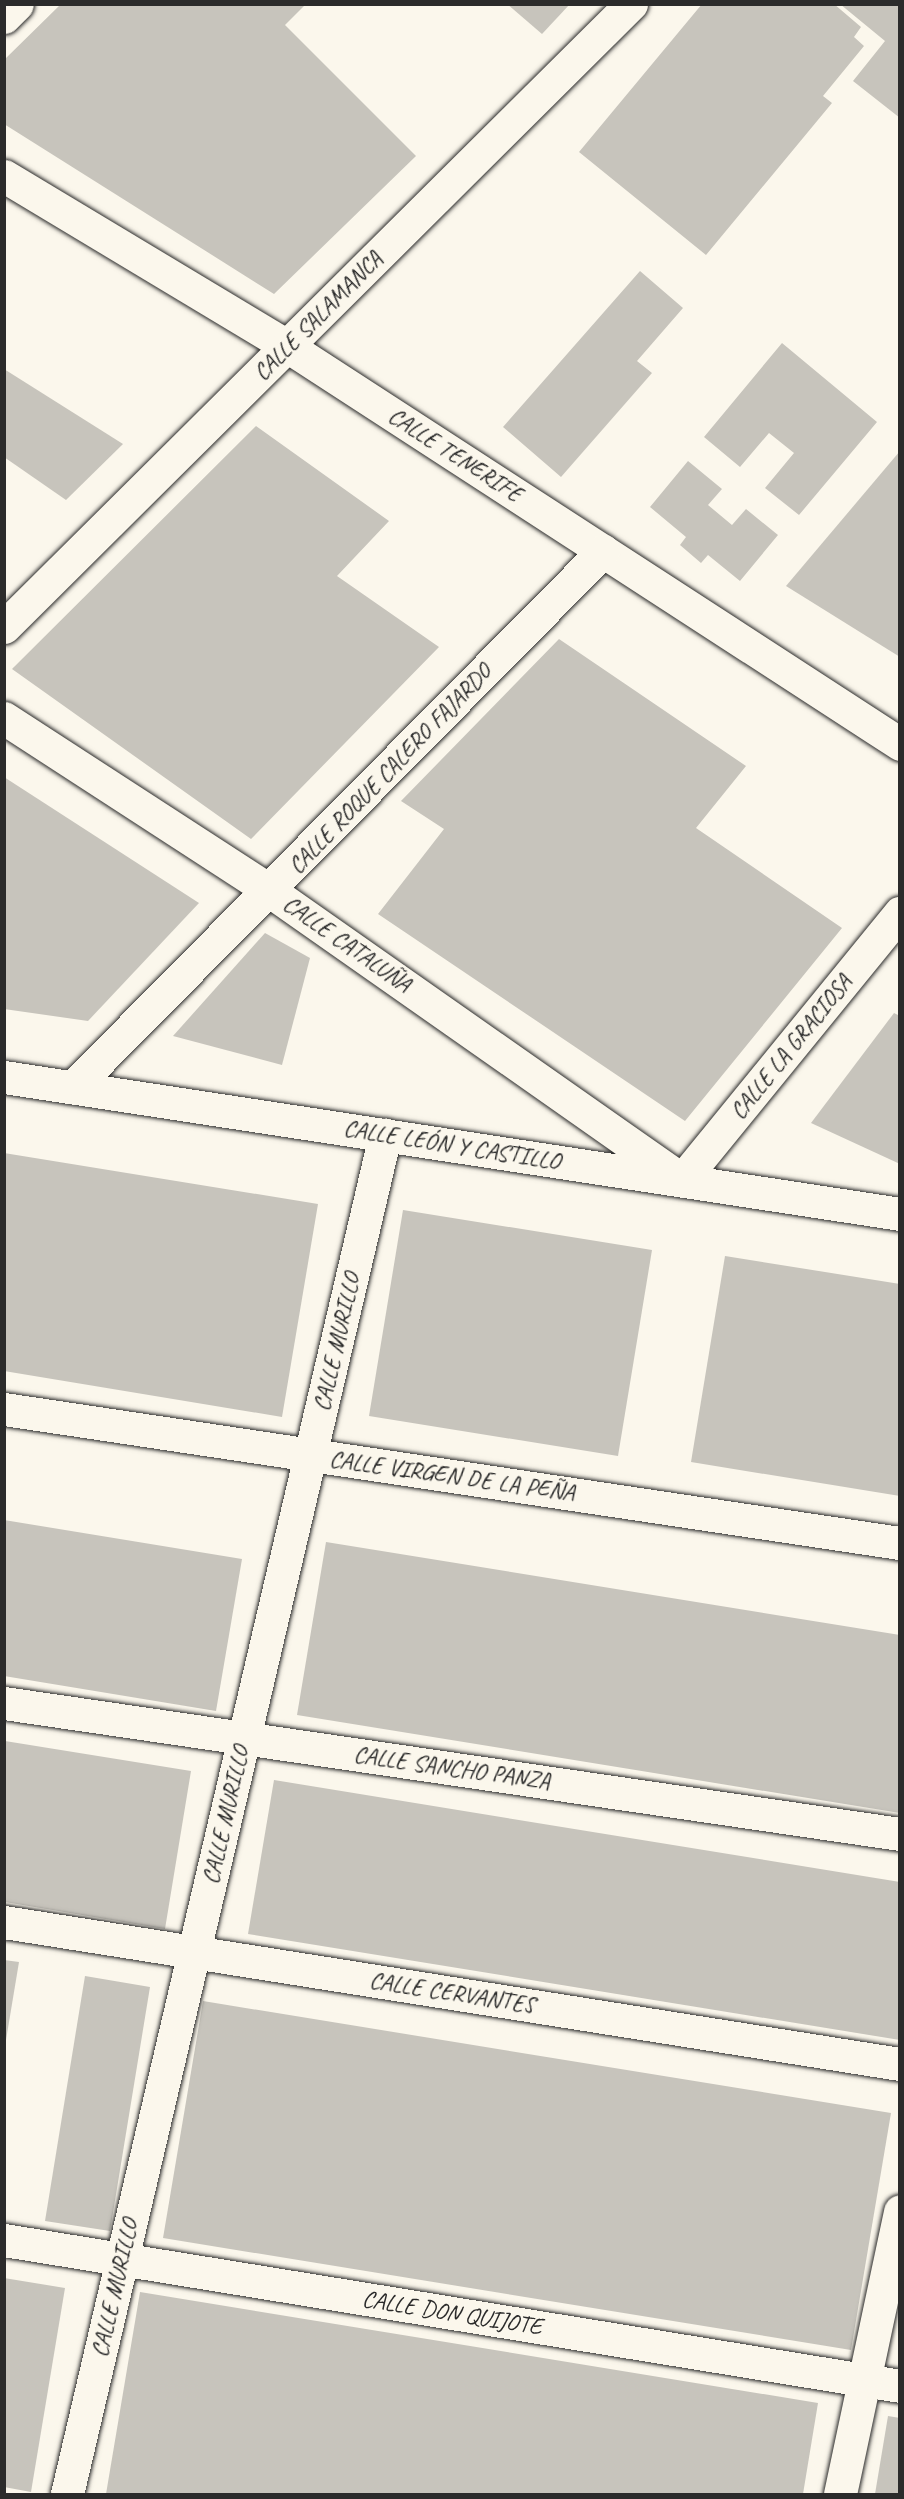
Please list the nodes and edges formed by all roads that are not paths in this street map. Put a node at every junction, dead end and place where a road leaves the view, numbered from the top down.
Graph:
1 (17, 4) edge
2 (631, 4) edge
3 (4, 17) edge
4 (4, 176) edge
5 (287, 346) junction
6 (603, 551) junction
7 (4, 627) edge
8 (4, 718) edge
9 (900, 744) edge
10 (270, 891) junction
11 (900, 914) edge
12 (4, 1077) edge
13 (73, 1087) junction
14 (385, 1136) junction
15 (682, 1180) junction
16 (900, 1214) edge
17 (4, 1409) edge
18 (310, 1455) junction
19 (900, 1543) edge
20 (4, 1703) edge
21 (244, 1738) junction
22 (900, 1834) edge
23 (4, 1922) edge
24 (194, 1952) junction
25 (900, 2064) edge
26 (900, 2211) edge
27 (4, 2240) edge
28 (122, 2259) junction
29 (863, 2380) junction
30 (900, 2386) edge
31 (67, 2494) edge
32 (840, 2494) edge

1 - 3 street
2 - 5 street, CALLE SALAMANCA
4 - 5 street, CALLE TENERIFE
5 - 6 street, CALLE TENERIFE
5 - 7 street, CALLE SALAMANCA
6 - 9 street, CALLE TENERIFE
6 - 10 street, CALLE ROQUE CALERO FAJARDO
8 - 10 street, CALLE CATALUÑA
10 - 13 street, CALLE ROQUE CALERO FAJARDO
10 - 15 street, CALLE CATALUÑA
11 - 15 street, CALLE LA GRACIOSA
12 - 13 street, CALLE LEÓN Y CASTILLO
13 - 14 street, CALLE LEÓN Y CASTILLO
14 - 15 street, CALLE LEÓN Y CASTILLO
14 - 18 street, CALLE MURILLO
15 - 16 street, CALLE LEÓN Y CASTILLO
17 - 18 street, CALLE VIRGEN DE LA PEÑA
18 - 19 street, CALLE VIRGEN DE LA PEÑA
18 - 21 street, CALLE MURILLO
20 - 21 street, CALLE SANCHO PANZA
21 - 22 street, CALLE SANCHO PANZA
21 - 24 street, CALLE MURILLO
23 - 24 street, CALLE CERVANTES
24 - 25 street, CALLE CERVANTES
24 - 28 street, CALLE MURILLO
26 - 29 street
27 - 28 street, CALLE DON QUIJOTE
28 - 29 street, CALLE DON QUIJOTE
28 - 31 street, CALLE MURILLO
29 - 30 street, CALLE DON QUIJOTE
29 - 32 street

